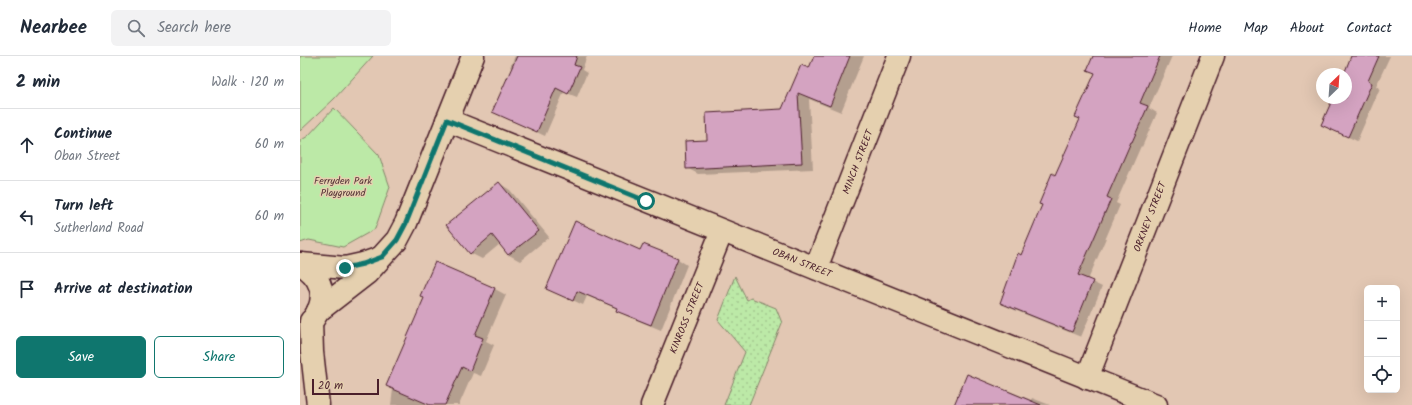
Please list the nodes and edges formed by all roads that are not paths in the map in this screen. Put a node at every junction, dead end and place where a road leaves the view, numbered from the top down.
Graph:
1 (473, 56) edge
2 (899, 56) edge
3 (1213, 56) edge
4 (447, 120) junction
5 (722, 231) junction
6 (382, 257) junction
7 (300, 264) edge
8 (816, 268) junction
9 (310, 320) edge
10 (300, 361) edge
11 (1087, 378) junction
12 (318, 402) edge
13 (652, 405) edge
14 (1156, 405) edge

1 - 4 street
2 - 8 street, MINCH STREET
3 - 11 street, ORKNEY STREET
4 - 5 street, OBAN STREET
4 - 6 street
5 - 8 street, OBAN STREET
5 - 13 street, KINROSS STREET
6 - 7 street
6 - 9 street
7 - 9 street
8 - 11 street, OBAN STREET
9 - 12 street
10 - 12 street
11 - 14 street, OBAN STREET

